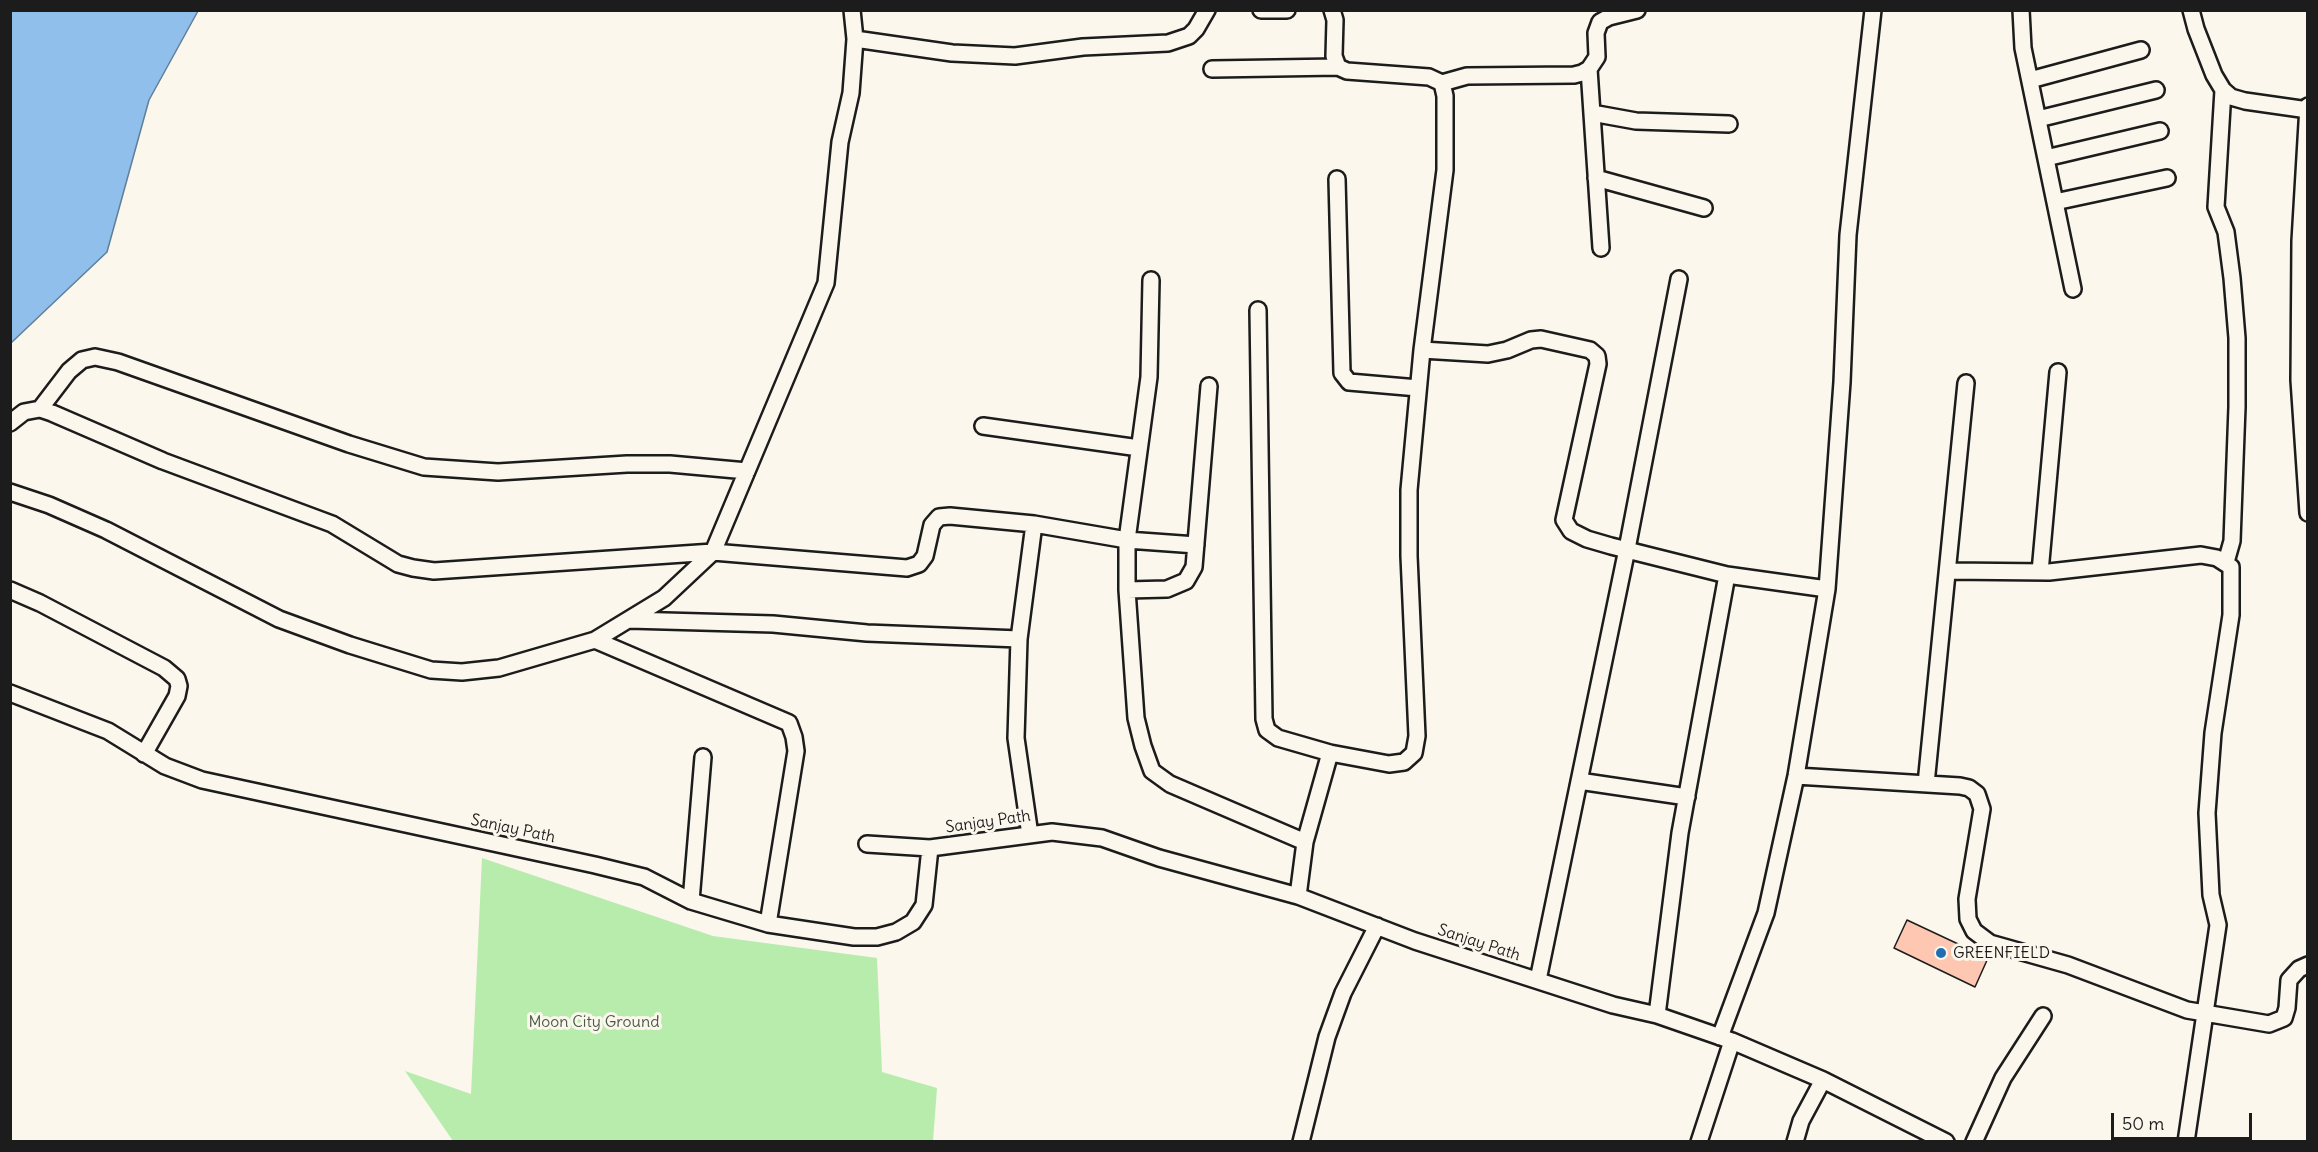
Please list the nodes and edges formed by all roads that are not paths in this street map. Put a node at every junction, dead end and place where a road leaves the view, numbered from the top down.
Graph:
1 (852, 10) edge
2 (1207, 10) edge
3 (1261, 10) edge
4 (1287, 10) edge
5 (1332, 10) edge
6 (1638, 10) edge
7 (1873, 10) edge
8 (2021, 10) edge
9 (2191, 10) edge
10 (855, 39) junction
11 (2141, 50) dead end
12 (1338, 67) junction
13 (1212, 69) dead end
14 (1589, 69) junction
15 (2030, 80) junction
16 (1442, 83) junction
17 (2156, 90) dead end
18 (2223, 90) junction
19 (2307, 108) edge
20 (1592, 113) junction
21 (2038, 119) junction
22 (1729, 124) dead end
23 (2160, 131) dead end
24 (2046, 158) junction
25 (1596, 178) junction
26 (2167, 178) dead end
27 (1337, 179) dead end
28 (2055, 202) junction
29 (1704, 208) dead end
30 (1601, 248) dead end
31 (1679, 279) dead end
32 (1151, 280) dead end
33 (2073, 289) dead end
34 (1258, 310) dead end
35 (1422, 350) junction
36 (2058, 372) dead end
37 (1966, 383) dead end
38 (1209, 386) dead end
39 (1418, 388) junction
40 (40, 409) junction
41 (10, 423) edge
42 (983, 426) dead end
43 (1139, 448) junction
44 (747, 471) junction
45 (10, 492) edge
46 (2307, 512) edge
47 (1034, 524) junction
48 (1127, 540) junction
49 (1197, 546) junction
50 (1627, 549) junction
51 (713, 552) junction
52 (2226, 562) junction
53 (1947, 571) junction
54 (2040, 572) junction
55 (1727, 575) junction
56 (1827, 589) junction
57 (10, 590) edge
58 (1127, 590) junction
59 (629, 620) junction
60 (1019, 639) junction
61 (595, 640) junction
62 (10, 693) edge
63 (1330, 753) junction
64 (144, 754) junction
65 (703, 757) dead end
66 (1796, 776) junction
67 (1579, 782) junction
68 (1926, 784) junction
69 (1687, 797) junction
70 (1030, 835) junction
71 (1305, 842) junction
72 (867, 844) dead end
73 (930, 848) junction
74 (1298, 896) junction
75 (691, 901) junction
76 (768, 924) junction
77 (1377, 926) junction
78 (2307, 965) edge
79 (1538, 980) junction
80 (2206, 1013) junction
81 (1658, 1015) junction
82 (2043, 1016) dead end
83 (1726, 1039) junction
84 (1822, 1080) junction
85 (1301, 1142) edge
86 (1699, 1142) edge
87 (1795, 1142) edge
88 (1946, 1142) edge
89 (1974, 1142) edge
90 (2186, 1142) edge

1 - 10 street
2 - 10 street
3 - 4 street
5 - 12 street
6 - 14 street
7 - 56 street
8 - 15 street
9 - 18 street
10 - 44 street
11 - 15 street
12 - 13 street
12 - 16 street
14 - 16 street
14 - 20 street
15 - 21 street
16 - 35 street
17 - 21 street
18 - 19 street
18 - 52 street
19 - 46 street
20 - 22 street
20 - 25 street
21 - 24 street
23 - 24 street
24 - 28 street
25 - 29 street
25 - 30 street
26 - 28 street
27 - 39 street
28 - 33 street
31 - 50 street
32 - 43 street
34 - 63 street
35 - 39 street
35 - 50 street
36 - 54 street
37 - 53 street
38 - 49 street
39 - 63 street
40 - 41 street
40 - 44 street
40 - 51 street
42 - 43 street
43 - 48 street
44 - 51 street
45 - 61 street
47 - 48 street
47 - 51 street
47 - 60 street
48 - 49 street
48 - 58 street
49 - 58 street
50 - 55 street
50 - 67 street
51 - 59 street
52 - 54 street
52 - 80 street
53 - 54 street
53 - 68 street
55 - 56 street
55 - 69 street
56 - 66 street
57 - 64 street
58 - 71 street
59 - 60 street
59 - 61 street
60 - 70 street
61 - 76 street
62 - 64 street, Sanjay Path
63 - 71 street
64 - 75 street, Sanjay Path
65 - 75 street
66 - 68 street
66 - 83 street
67 - 69 street
67 - 79 street
68 - 80 street
69 - 81 street
70 - 73 street, Sanjay Path
70 - 74 street, Sanjay Path
71 - 74 street
72 - 73 street
73 - 76 street, Sanjay Path
74 - 77 street, Sanjay Path
75 - 76 street, Sanjay Path
77 - 79 street, Sanjay Path
77 - 85 street
78 - 80 street
79 - 81 street, Sanjay Path
80 - 90 street
81 - 83 street, Sanjay Path
82 - 89 street
83 - 84 street, Sanjay Path
83 - 86 street
84 - 87 street
84 - 88 street, Sanjay Path

